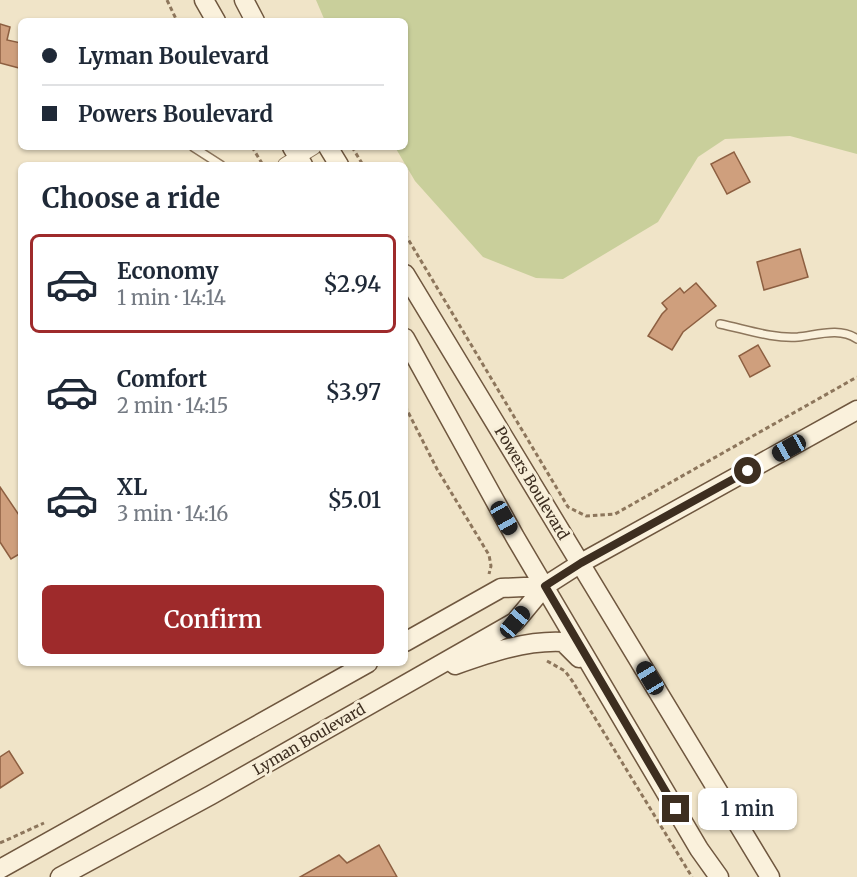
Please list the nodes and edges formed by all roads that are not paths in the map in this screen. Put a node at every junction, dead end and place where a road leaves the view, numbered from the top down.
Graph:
1 (204, 0) edge
2 (244, 0) edge
3 (214, 18) edge
4 (253, 18) edge
5 (198, 150) edge
6 (309, 150) edge
7 (294, 158) edge
8 (216, 162) edge
9 (408, 279) edge
10 (720, 324) dead end
11 (857, 339) edge
12 (408, 343) edge
13 (857, 410) edge
14 (581, 563) junction
15 (545, 586) junction
16 (408, 640) edge
17 (363, 666) edge
18 (413, 680) junction
19 (605, 690) junction
20 (0, 869) edge
21 (60, 877) edge
22 (719, 877) edge
23 (770, 877) edge

1 - 3 main road
2 - 4 main road
5 - 8 lane
6 - 7 street
9 - 14 main road, Powers Boulevard
10 - 11 lane
12 - 15 main road
13 - 14 main road, Lyman Boulevard
14 - 15 main road, Lyman Boulevard
14 - 23 main road, Powers Boulevard
15 - 16 main road, Lyman Boulevard
15 - 18 main road, Lyman Boulevard
15 - 19 main road
17 - 20 main road
18 - 19 main road
18 - 21 main road, Lyman Boulevard
19 - 22 main road

